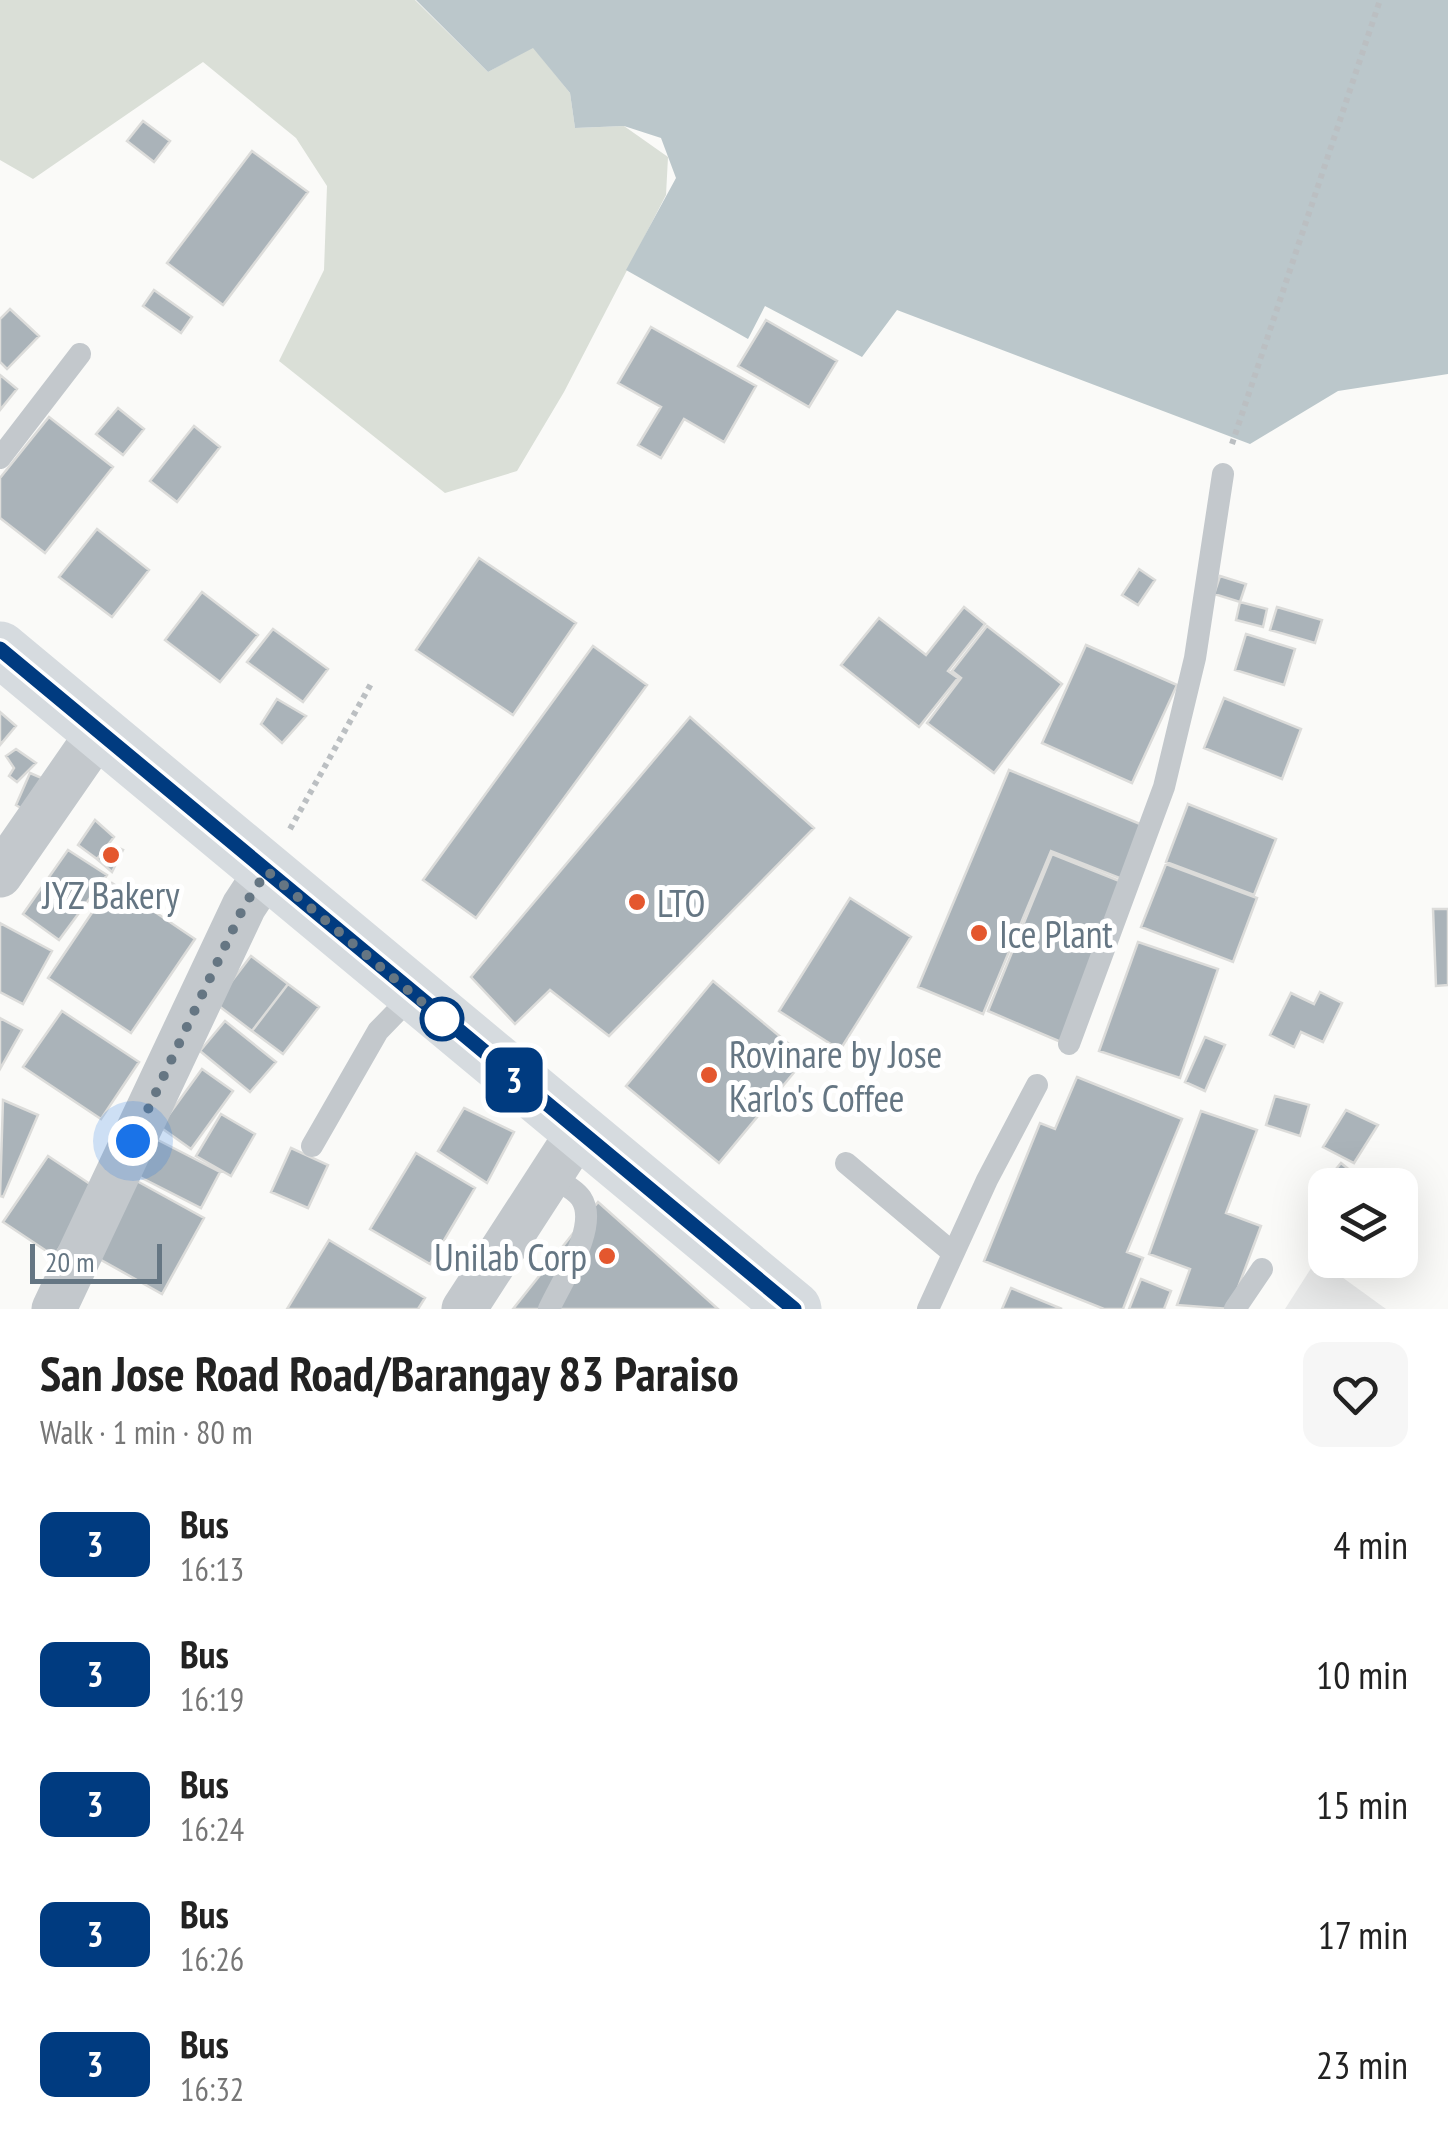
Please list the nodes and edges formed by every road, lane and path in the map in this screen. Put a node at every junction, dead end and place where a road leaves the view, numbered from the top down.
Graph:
1 (1380, 0) edge
2 (80, 354) dead end
3 (0, 458) edge
4 (1223, 474) joint
5 (0, 649) edge
6 (372, 682) dead end
7 (99, 732) junction
8 (267, 871) junction
9 (0, 876) edge
10 (412, 994) junction
11 (1070, 1044) dead end
12 (1037, 1085) dead end
13 (312, 1146) dead end
14 (563, 1154) junction
15 (846, 1164) dead end
16 (953, 1253) junction
17 (1262, 1269) dead end
18 (54, 1309) edge
19 (464, 1309) edge
20 (549, 1309) edge
21 (794, 1309) edge
22 (928, 1309) edge
23 (1235, 1309) edge

1 - 4 path
2 - 3 lane
4 - 11 lane
5 - 7 main road
6 - 8 path
7 - 8 main road
7 - 9 street
8 - 10 main road
8 - 18 street
10 - 13 lane
10 - 14 main road
12 - 16 lane
14 - 19 street
14 - 20 lane
14 - 21 main road
15 - 16 lane
16 - 22 lane
17 - 23 lane

